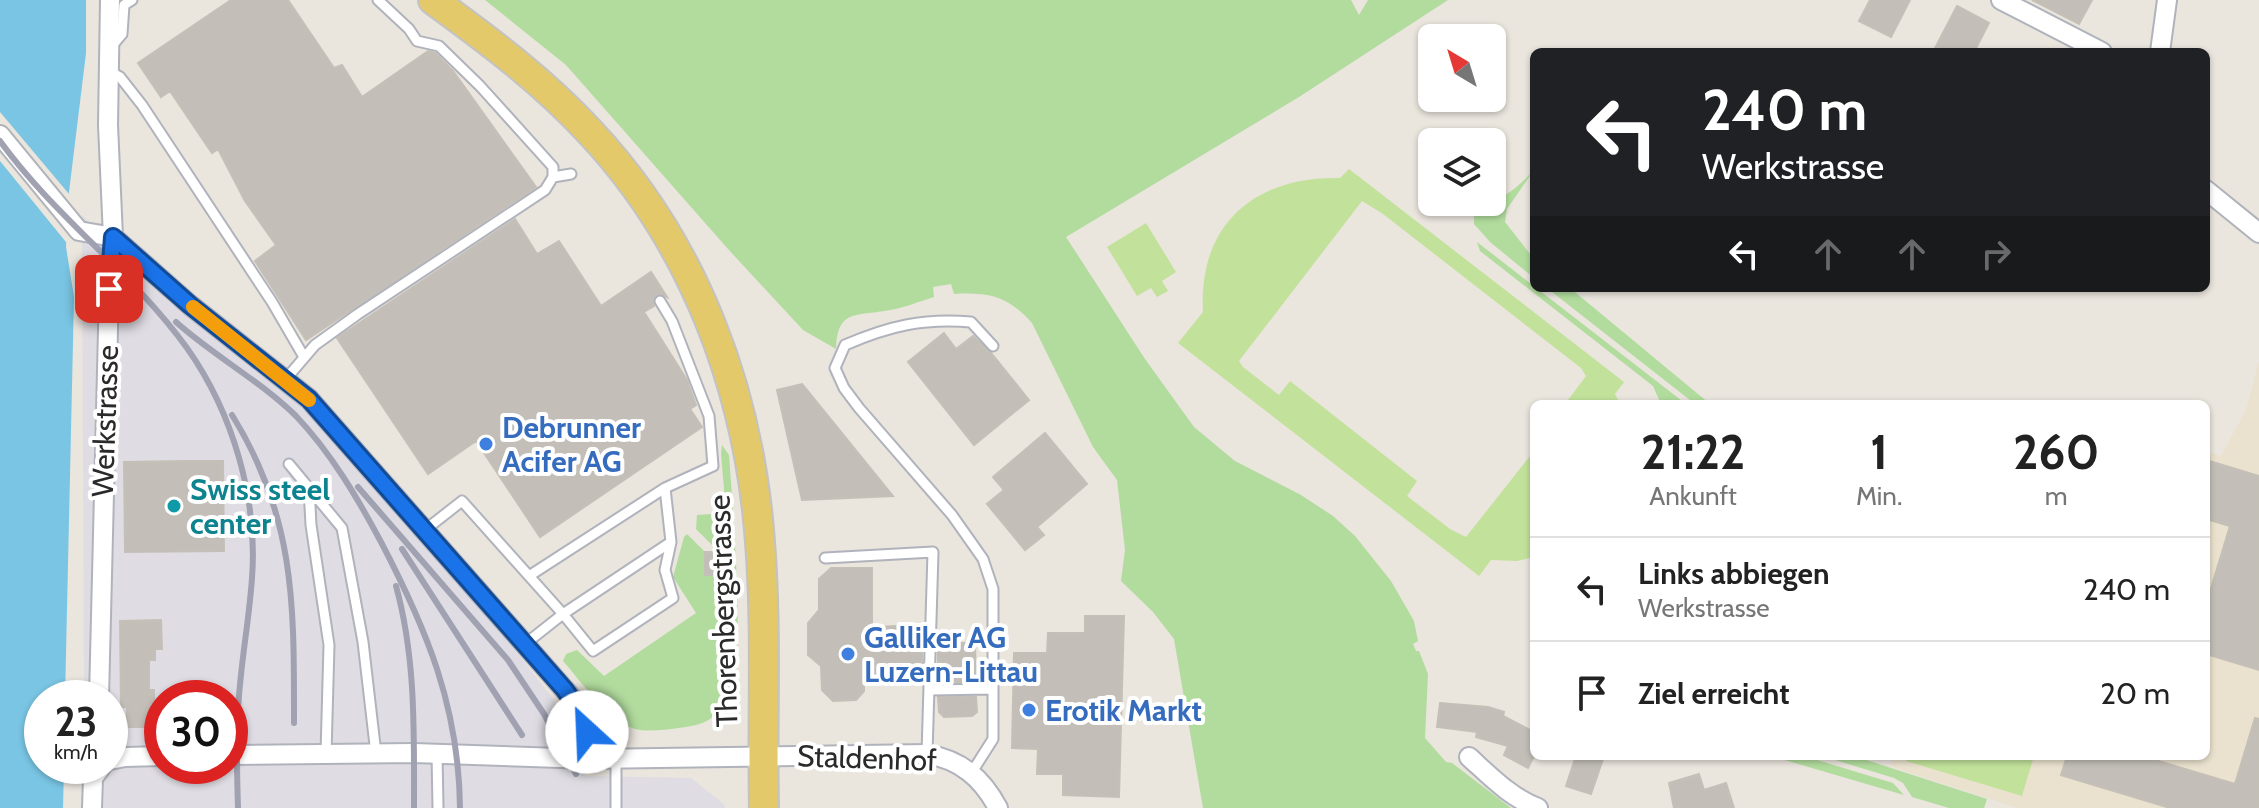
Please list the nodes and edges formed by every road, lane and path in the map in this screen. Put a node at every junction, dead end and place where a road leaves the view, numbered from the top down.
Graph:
1 (110, 0) edge
2 (132, 0) edge
3 (378, 0) edge
4 (433, 0) edge
5 (2001, 0) edge
6 (2167, 0) edge
7 (2094, 48) edge
8 (2161, 48) edge
9 (109, 49) junction
10 (109, 71) junction
11 (0, 135) edge
12 (571, 174) dead end
13 (553, 177) junction
14 (2210, 193) edge
15 (2259, 233) edge
16 (113, 237) junction
17 (660, 301) dead end
18 (993, 346) dead end
19 (304, 357) junction
20 (285, 380) junction
21 (289, 464) dead end
22 (309, 488) junction
23 (665, 488) junction
24 (425, 530) junction
25 (671, 542) junction
26 (825, 558) dead end
27 (529, 576) junction
28 (563, 614) junction
29 (525, 644) junction
30 (99, 680) edge
31 (993, 689) junction
32 (930, 690) junction
33 (326, 754) junction
34 (376, 754) junction
35 (437, 754) junction
36 (927, 754) junction
37 (248, 755) edge
38 (763, 755) junction
39 (1469, 757) dead end
40 (590, 759) junction
41 (616, 759) junction
42 (972, 772) junction
43 (93, 784) edge
44 (92, 808) edge
45 (438, 808) edge
46 (616, 808) edge
47 (764, 808) edge
48 (998, 808) edge
49 (1538, 808) edge

1 - 9 street, Werkstrasse
2 - 9 lane
3 - 13 lane
4 - 38 main road, Thorenbergstrasse
5 - 7 street
6 - 8 street
9 - 10 street, Werkstrasse
10 - 16 street, Werkstrasse
10 - 19 lane
11 - 16 street
12 - 13 lane
13 - 19 lane
14 - 15 street
16 - 20 street
16 - 30 street, Werkstrasse
17 - 23 lane
18 - 31 lane
19 - 20 lane
20 - 24 street
21 - 22 lane
22 - 33 lane
22 - 34 lane
23 - 25 lane
23 - 27 lane
24 - 27 lane
24 - 29 street
25 - 28 lane
25 - 28 lane
26 - 32 lane
27 - 28 lane
28 - 29 lane
29 - 40 street
31 - 32 lane
31 - 42 lane
32 - 36 lane
33 - 34 street
33 - 37 street
34 - 35 street
35 - 40 street
35 - 45 lane
36 - 38 street, Staldenhof
36 - 42 street, Staldenhof
38 - 41 street
38 - 47 main road, Thorenbergstrasse
39 - 49 street
40 - 41 street
41 - 46 lane
42 - 48 street, Staldenhof
43 - 44 street

